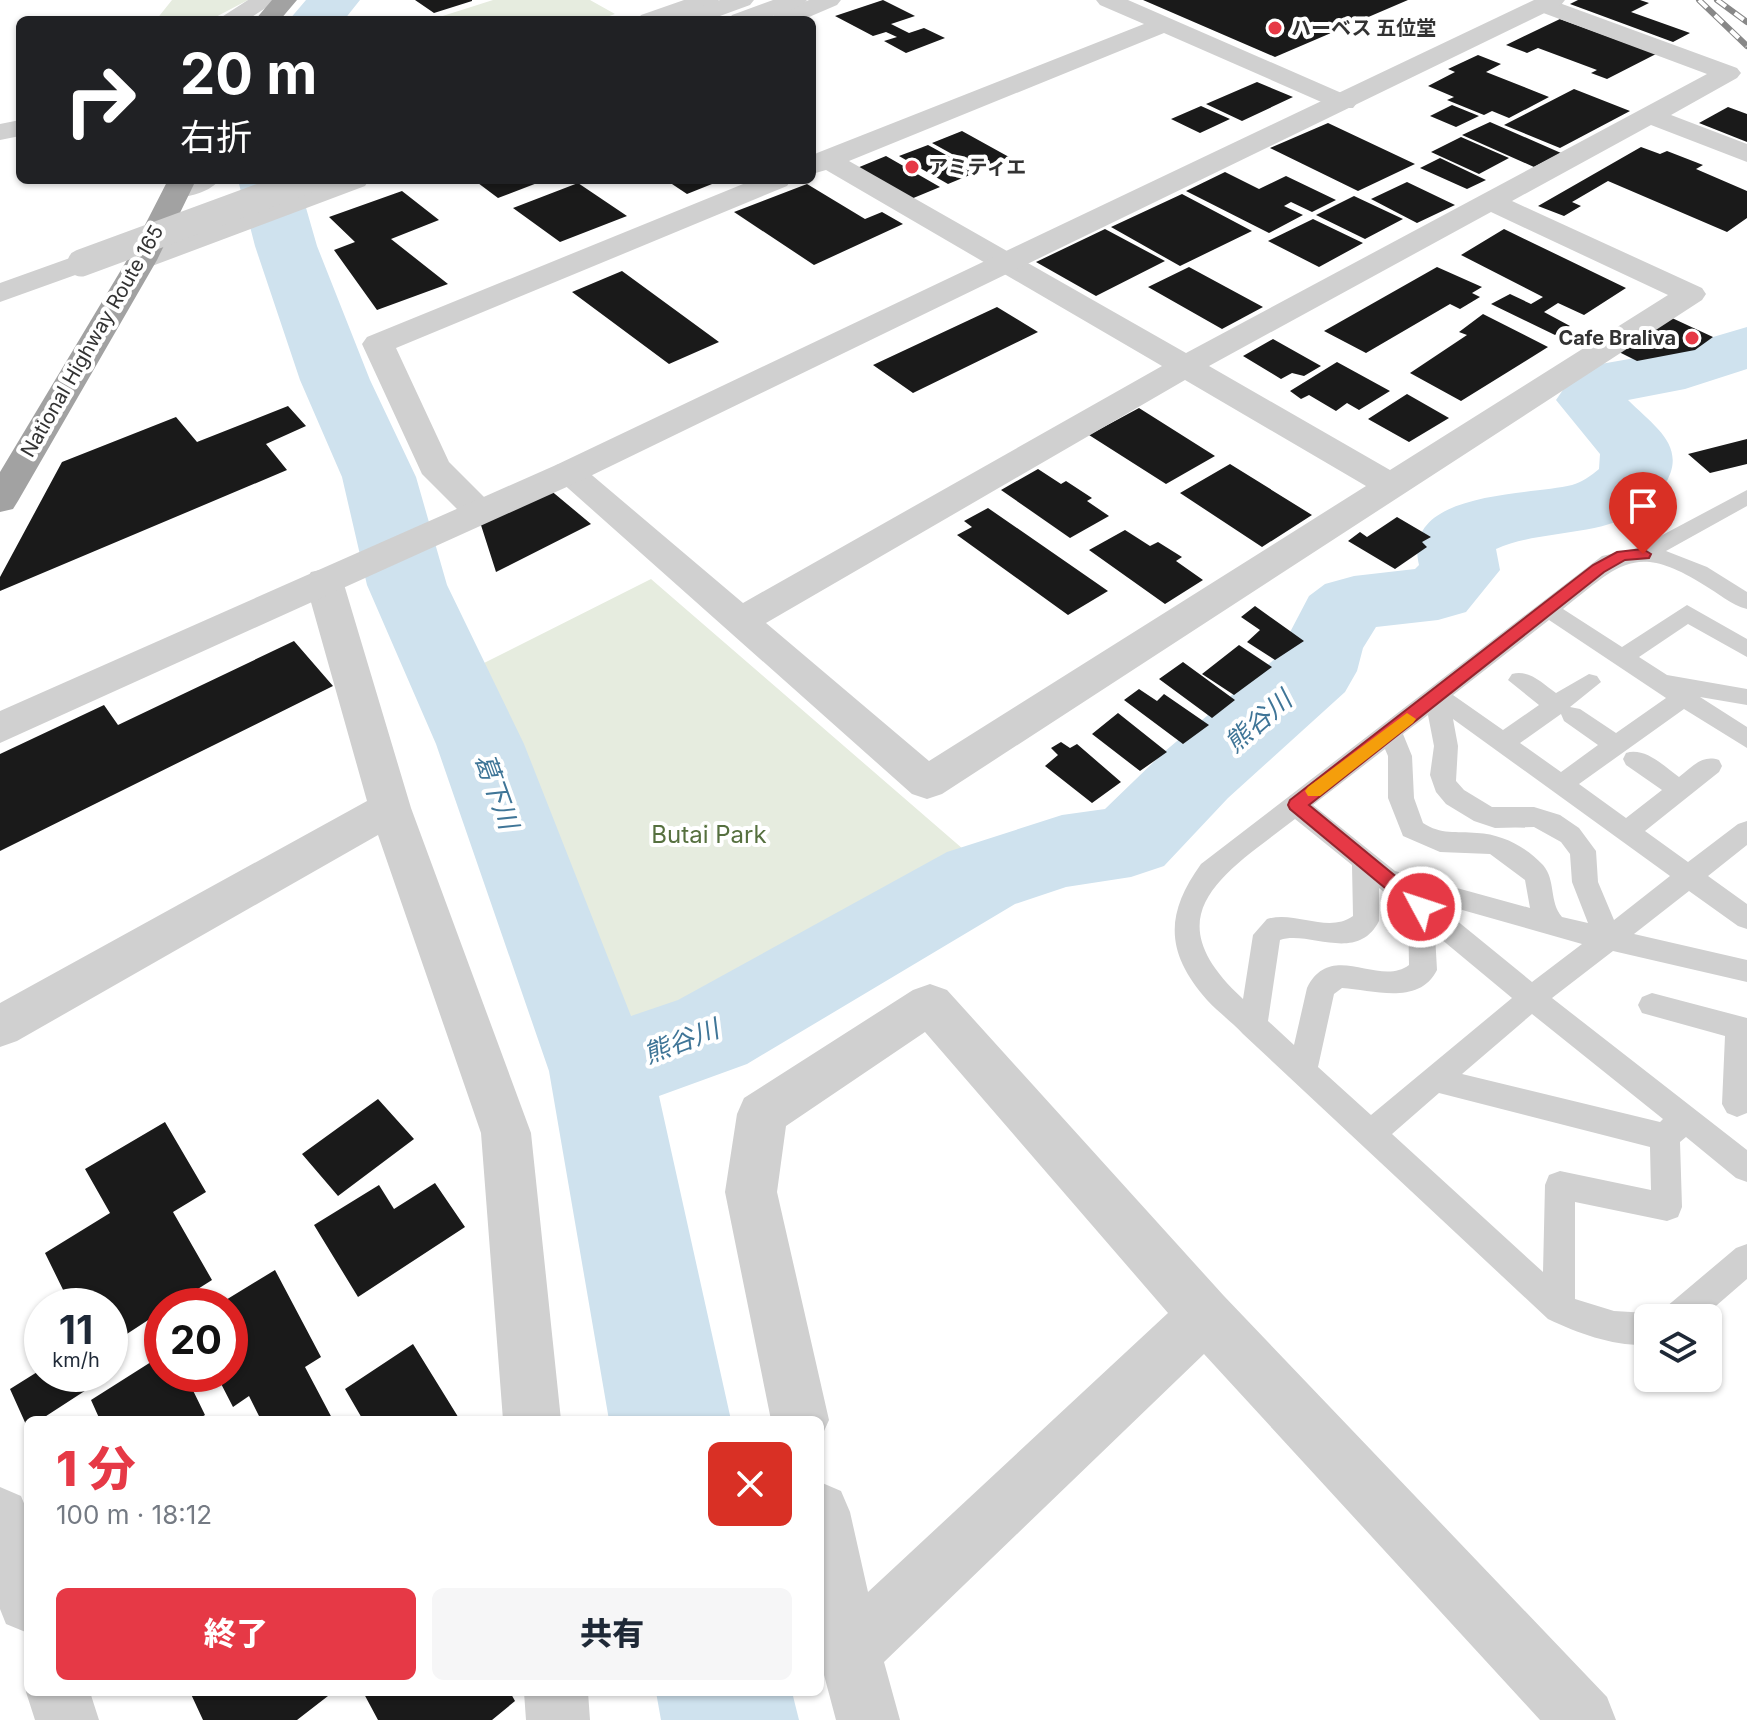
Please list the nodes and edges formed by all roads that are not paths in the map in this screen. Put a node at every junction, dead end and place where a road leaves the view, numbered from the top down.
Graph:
1 (266, 0) edge
2 (285, 0) edge
3 (707, 0) edge
4 (742, 0) edge
5 (795, 0) edge
6 (829, 0) edge
7 (1108, 0) edge
8 (1550, 3) edge
9 (647, 14) edge
10 (236, 16) edge
11 (271, 16) edge
12 (697, 16) edge
13 (751, 16) edge
14 (791, 16) edge
15 (1164, 25) junction
16 (1344, 103) junction
17 (1651, 116) junction
18 (1747, 154) edge
19 (820, 162) edge
20 (187, 184) edge
21 (242, 184) edge
22 (332, 184) edge
23 (767, 184) edge
24 (309, 188) edge
25 (1492, 202) junction
26 (75, 255) junction
27 (142, 260) junction
28 (1007, 263) junction
29 (0, 272) edge
30 (0, 293) edge
31 (1186, 366) junction
32 (568, 473) junction
33 (1392, 486) junction
34 (1747, 497) edge
35 (0, 501) edge
36 (480, 511) junction
37 (1643, 554) junction
38 (342, 573) junction
39 (1747, 602) edge
40 (1548, 609) junction
41 (739, 622) junction
42 (1747, 649) edge
43 (1622, 658) junction
44 (1520, 680) dead end
45 (1657, 681) junction
46 (1589, 682) dead end
47 (1436, 695) junction
48 (1747, 697) edge
49 (1683, 698) junction
50 (1564, 710) junction
51 (0, 728) edge
52 (1390, 733) junction
53 (1747, 739) edge
54 (1502, 743) junction
55 (1625, 752) junction
56 (1710, 766) dead end
57 (1561, 784) junction
58 (1680, 790) junction
59 (1296, 805) junction
60 (390, 808) junction
61 (1747, 831) edge
62 (1626, 832) junction
63 (1365, 860) junction
64 (1689, 877) junction
65 (1387, 879) junction
66 (1421, 907) junction
67 (1747, 918) edge
68 (1554, 926) junction
69 (1608, 939) junction
70 (1747, 971) edge
71 (1532, 998) junction
72 (1652, 1005) dead end
73 (1253, 1026) junction
74 (0, 1027) edge
75 (1744, 1029) edge
76 (1303, 1072) junction
77 (1436, 1080) junction
78 (1737, 1104) dead end
79 (1675, 1128) junction
80 (1370, 1134) junction
81 (1747, 1168) edge
82 (1747, 1259) edge
83 (1694, 1304) edge
84 (1559, 1308) junction
85 (1205, 1315) junction
86 (1634, 1331) edge
87 (532, 1416) edge
88 (799, 1416) edge
89 (0, 1517) edge
90 (824, 1531) edge
91 (24, 1590) edge
92 (850, 1651) junction
93 (59, 1696) edge
94 (556, 1696) edge
95 (67, 1720) edge
96 (558, 1720) edge
97 (868, 1720) edge
98 (1584, 1720) edge

1 - 10 street
2 - 11 highway
3 - 9 street
4 - 12 street
5 - 13 street
6 - 14 street
7 - 15 street
8 - 16 street
8 - 17 street
15 - 16 street
15 - 19 street
16 - 28 street
17 - 18 street
17 - 25 street
19 - 28 street
20 - 27 highway, National Highway Route 165
21 - 26 street
22 - 24 street
23 - 36 street
24 - 26 street, bridge
24 - 27 street
25 - 31 street
25 - 33 street
26 - 29 street
26 - 30 street
27 - 35 highway, National Highway Route 165
28 - 31 street
28 - 32 street
31 - 33 street
31 - 41 street
32 - 36 street
32 - 41 street
33 - 41 street
34 - 37 lane
36 - 38 street
37 - 39 lane
37 - 40 lane
38 - 51 street
38 - 60 street
40 - 43 lane
40 - 47 lane
42 - 43 lane
43 - 45 lane
44 - 50 lane
45 - 48 lane
45 - 49 lane
46 - 50 lane
47 - 52 lane
47 - 54 lane
47 - 69 lane
49 - 53 lane
49 - 55 lane
50 - 54 lane
50 - 55 lane
52 - 59 lane
52 - 68 lane
54 - 57 lane
55 - 57 lane
55 - 58 lane
56 - 58 lane
57 - 62 lane
58 - 62 lane
59 - 63 lane
59 - 73 lane
60 - 74 street
60 - 87 street
61 - 64 lane
62 - 64 lane
63 - 65 lane
63 - 73 lane
64 - 67 lane
64 - 69 lane
65 - 66 lane
65 - 68 lane
66 - 71 lane
66 - 76 lane
68 - 69 lane
69 - 70 lane
69 - 71 lane
71 - 77 lane
71 - 79 lane
72 - 75 lane
73 - 76 lane
75 - 78 lane
76 - 80 lane
77 - 79 lane
77 - 80 lane
79 - 81 lane
79 - 84 lane
80 - 84 lane
82 - 83 lane
84 - 86 lane
85 - 88 street
85 - 92 street
85 - 98 street
89 - 91 street
90 - 92 street
92 - 97 street
93 - 95 street
94 - 96 street

